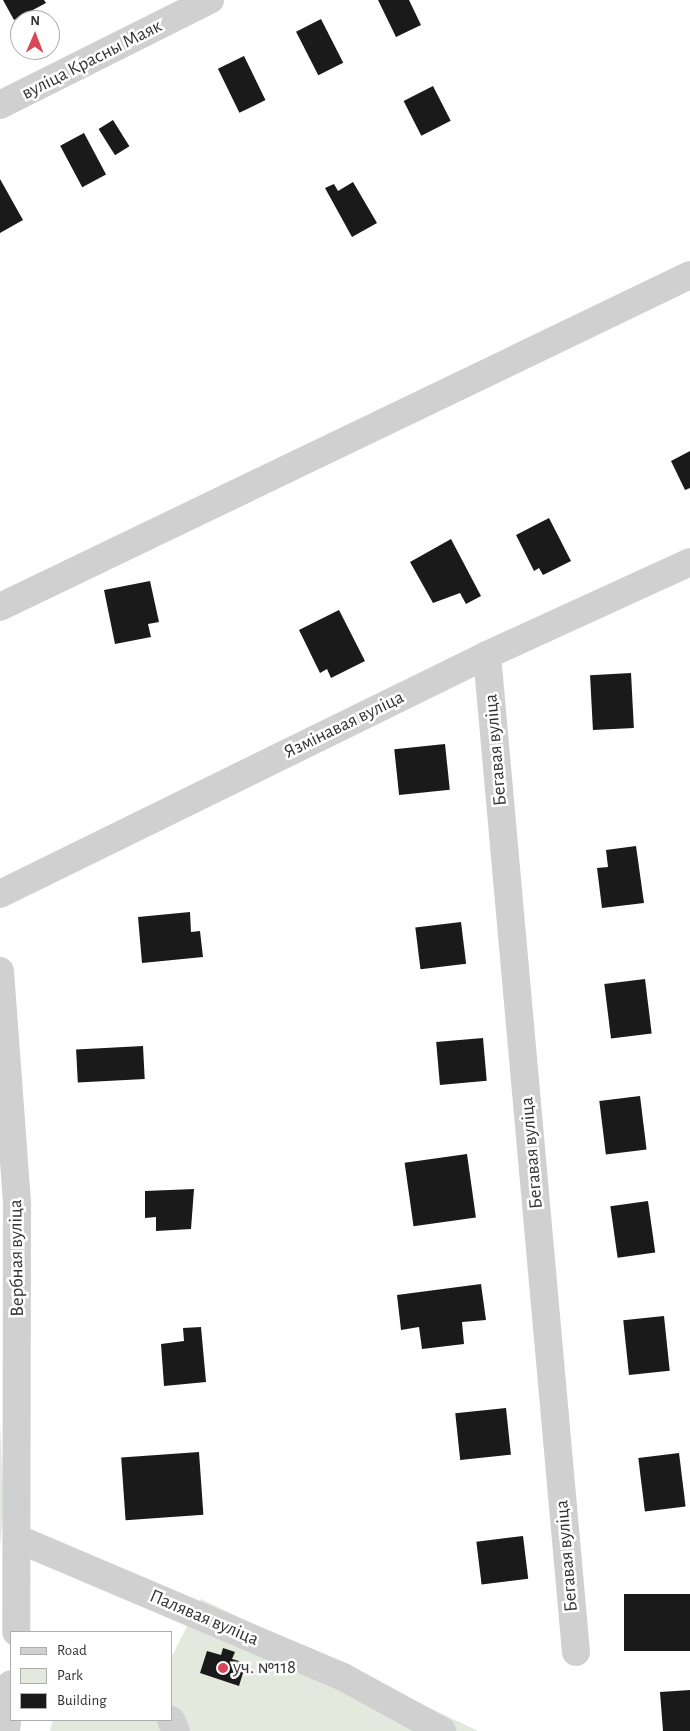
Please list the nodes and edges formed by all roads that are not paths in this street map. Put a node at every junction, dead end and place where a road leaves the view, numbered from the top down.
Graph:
1 (210, 0) edge
2 (0, 105) edge
3 (690, 275) edge
4 (690, 562) edge
5 (0, 607) edge
6 (487, 654) junction
7 (0, 894) edge
8 (0, 971) edge
9 (18, 1539) junction
10 (16, 1631) edge
11 (576, 1652) dead end
12 (10, 1693) edge
13 (6, 1731) edge
14 (442, 1731) edge

1 - 2 street, вуліца Красны Маяк
3 - 5 street
4 - 6 street, Язмінавая вуліца
6 - 7 street, Язмінавая вуліца
6 - 11 street, Бегавая вуліца
8 - 9 street, Вербная вуліца
9 - 10 street, Вербная вуліца
9 - 14 street, Палявая вуліца
12 - 13 street

